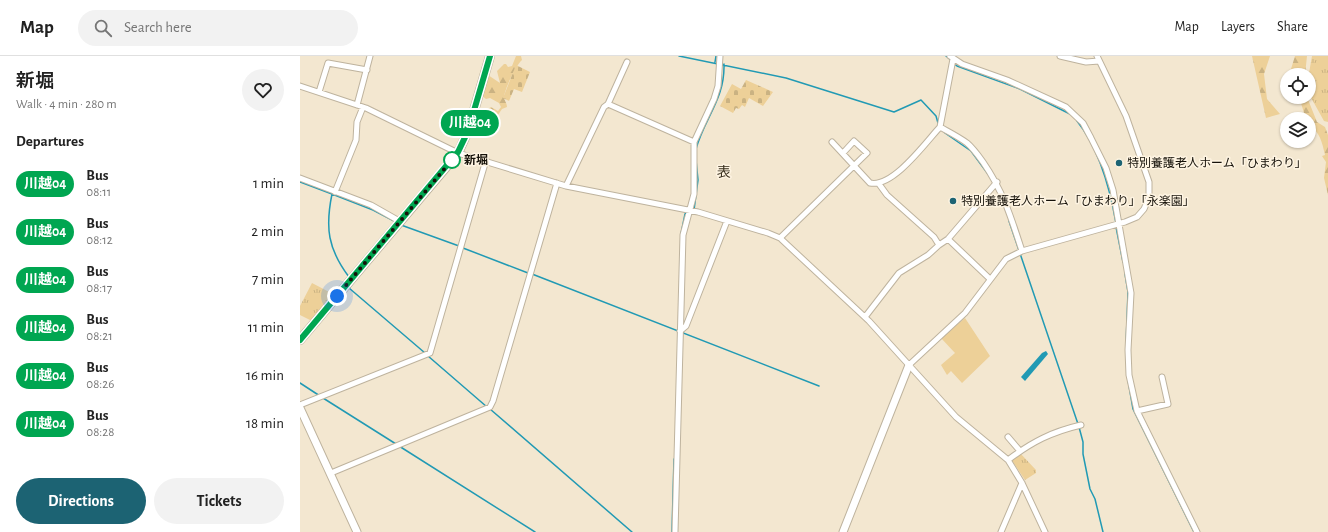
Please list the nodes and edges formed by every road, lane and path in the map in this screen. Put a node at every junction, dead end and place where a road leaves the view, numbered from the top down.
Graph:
1 (370, 56) edge
2 (490, 56) edge
3 (720, 56) edge
4 (1060, 56) edge
5 (952, 58) edge
6 (1098, 58) edge
7 (627, 62) dead end
8 (367, 70) junction
9 (300, 86) edge
10 (319, 92) junction
11 (608, 104) junction
12 (360, 106) junction
13 (940, 127) junction
14 (694, 142) junction
15 (832, 142) dead end
16 (458, 152) junction
17 (843, 153) junction
18 (486, 160) junction
19 (854, 165) junction
20 (300, 178) edge
21 (997, 182) junction
22 (557, 183) junction
23 (879, 184) junction
24 (566, 186) junction
25 (335, 192) junction
26 (691, 211) junction
27 (727, 221) junction
28 (401, 222) junction
29 (1118, 224) junction
30 (780, 238) junction
31 (948, 239) junction
32 (938, 245) junction
33 (1022, 251) junction
34 (990, 279) junction
35 (865, 317) junction
36 (680, 331) junction
37 (300, 340) edge
38 (909, 366) junction
39 (1162, 377) dead end
40 (300, 406) edge
41 (1137, 412) junction
42 (1081, 425) dead end
43 (1008, 437) dead end
44 (1020, 451) junction
45 (1008, 460) junction
46 (331, 473) junction
47 (1022, 483) junction
48 (357, 532) edge
49 (675, 532) edge
50 (843, 532) edge
51 (1001, 532) edge
52 (1045, 532) edge
53 (1197, 532) edge

1 - 8 street
2 - 16 main road
3 - 14 street
4 - 6 street
5 - 13 street
5 - 29 street
6 - 29 street
7 - 11 street
8 - 10 street
8 - 12 street
9 - 10 street
10 - 12 street
11 - 14 street
11 - 24 street
12 - 16 street
12 - 25 street
13 - 21 street
13 - 23 street
14 - 26 street
15 - 17 street
16 - 18 street
16 - 28 main road
17 - 19 street
17 - 19 street
18 - 22 street
18 - 40 street
19 - 23 street
19 - 30 street
20 - 25 street
21 - 31 street
21 - 33 street
22 - 24 street
22 - 46 street
23 - 32 street
24 - 26 street
25 - 28 street
26 - 27 street
26 - 36 street
27 - 30 street
27 - 36 street
28 - 37 main road
29 - 33 street
29 - 41 street
30 - 35 street
31 - 32 street
31 - 34 street
32 - 35 street
33 - 34 street
34 - 38 street
35 - 38 street
36 - 49 street
38 - 45 street
38 - 50 street
39 - 41 street
40 - 46 street
41 - 53 street
42 - 44 street
43 - 44 street
44 - 45 street
45 - 47 street
46 - 48 street
47 - 51 street
47 - 52 street

